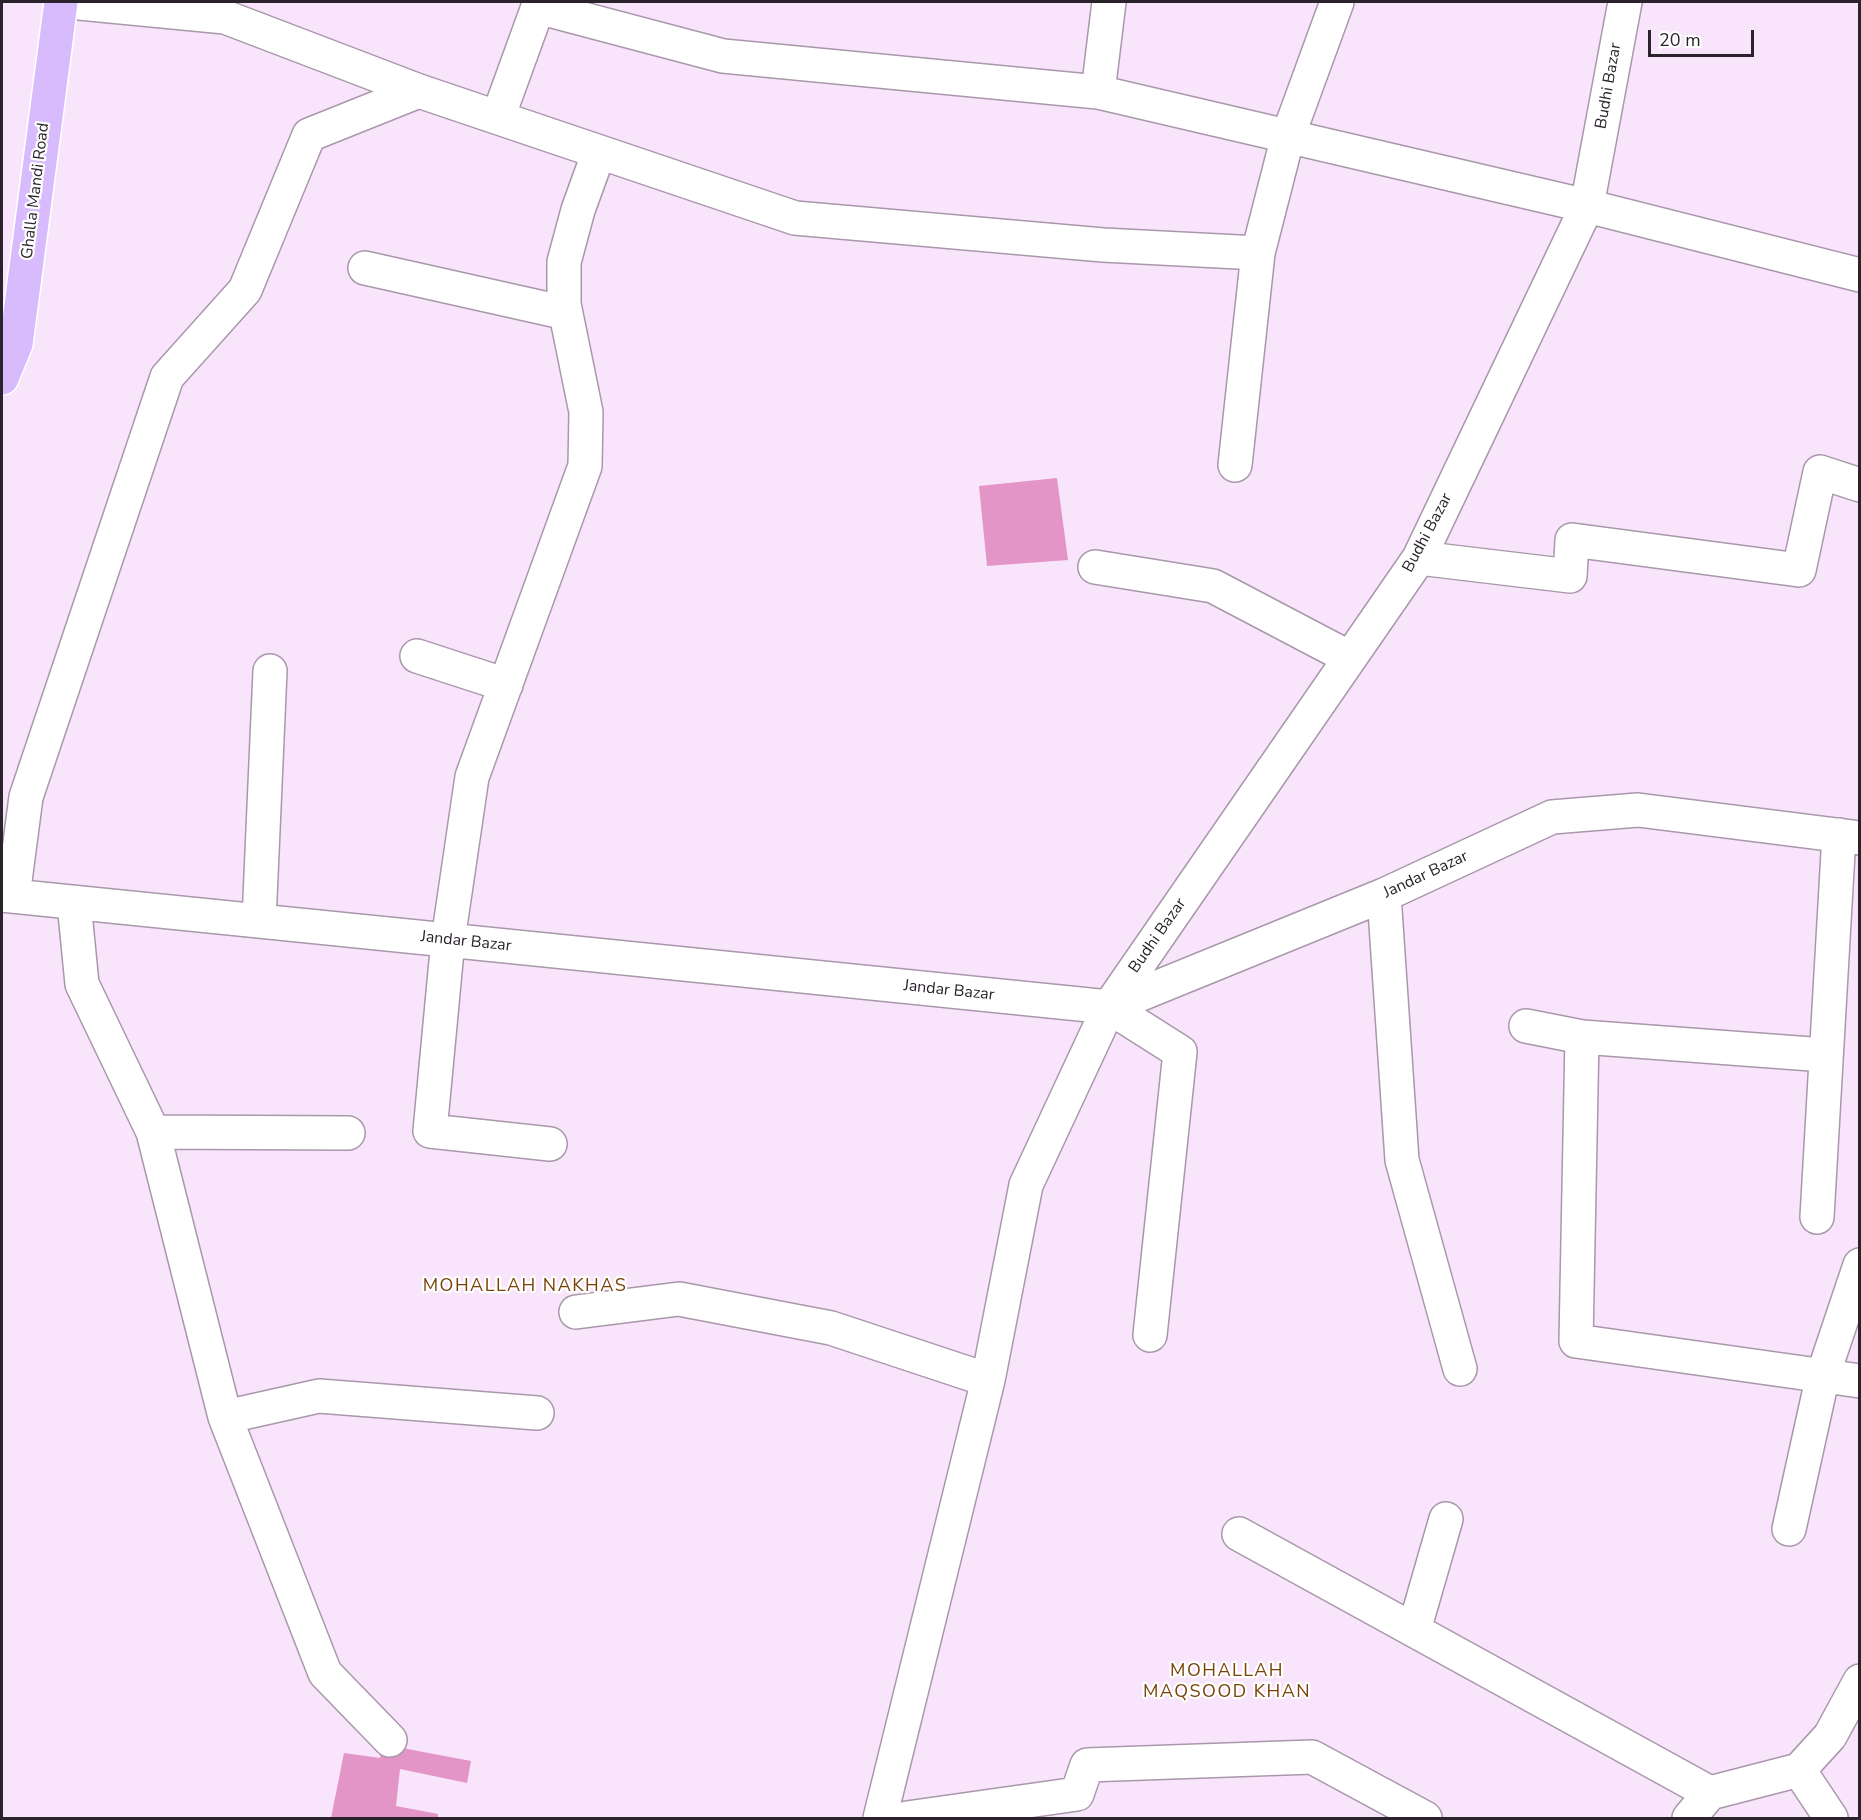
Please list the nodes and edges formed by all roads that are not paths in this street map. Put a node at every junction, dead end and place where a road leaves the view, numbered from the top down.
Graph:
1 (61, 2) edge
2 (69, 2) edge
3 (1109, 2) edge
4 (1337, 2) edge
5 (1625, 2) edge
6 (226, 9) edge
7 (419, 90) junction
8 (1098, 92) junction
9 (498, 117) junction
10 (1288, 136) junction
11 (599, 152) junction
12 (1587, 206) junction
13 (1258, 253) junction
14 (365, 268) dead end
15 (1860, 275) edge
16 (566, 313) junction
17 (2, 378) edge
18 (1235, 465) dead end
19 (1860, 485) edge
20 (1419, 558) junction
21 (1095, 567) dead end
22 (417, 656) dead end
23 (1350, 658) junction
24 (270, 671) dead end
25 (506, 685) junction
26 (1849, 836) edge
27 (1384, 895) junction
28 (7, 896) edge
29 (74, 903) junction
30 (259, 921) junction
31 (448, 940) junction
32 (1109, 1007) junction
33 (1526, 1026) dead end
34 (1582, 1037) junction
35 (1825, 1054) junction
36 (153, 1132) junction
37 (348, 1133) dead end
38 (550, 1144) dead end
39 (1817, 1217) dead end
40 (1860, 1265) edge
41 (576, 1312) dead end
42 (1150, 1335) dead end
43 (1460, 1369) dead end
44 (1823, 1375) junction
45 (988, 1380) junction
46 (1860, 1381) edge
47 (537, 1413) dead end
48 (225, 1417) junction
49 (1446, 1519) dead end
50 (1789, 1529) dead end
51 (1239, 1534) dead end
52 (1414, 1630) junction
53 (1860, 1681) edge
54 (390, 1740) dead end
55 (1799, 1770) junction
56 (1710, 1793) junction
57 (880, 1818) edge
58 (907, 1818) edge
59 (1425, 1818) edge
60 (1689, 1818) edge
61 (1831, 1818) edge

1 - 17 main road, Ghalla Mandi Road
2 - 6 street
3 - 8 street
4 - 10 street
5 - 12 street, Budhi Bazar
6 - 7 street
7 - 9 street
7 - 28 street
8 - 9 street
8 - 10 street
9 - 11 street
10 - 12 street
10 - 13 street
11 - 13 street
11 - 16 street
12 - 15 street
12 - 20 street, Budhi Bazar
13 - 18 street
14 - 16 street
16 - 25 street
19 - 20 street
20 - 23 street, Budhi Bazar
21 - 23 street
22 - 25 street
23 - 32 street, Budhi Bazar
24 - 30 street
25 - 31 street
26 - 27 street, Jandar Bazar
26 - 35 street
27 - 32 street, Jandar Bazar
27 - 43 street
28 - 29 street, Jandar Bazar
29 - 30 street, Jandar Bazar
29 - 36 street
30 - 31 street, Jandar Bazar
31 - 32 street, Jandar Bazar
31 - 38 street
32 - 42 street
32 - 45 street, Budhi Bazar
33 - 34 street
34 - 35 street
34 - 44 street
35 - 39 street
36 - 37 street
36 - 48 street
40 - 44 street
41 - 45 street
44 - 46 street
44 - 50 street
45 - 57 street, Budhi Bazar
47 - 48 street
48 - 54 street
49 - 52 street
51 - 52 street
52 - 56 street
53 - 55 street
55 - 56 street
55 - 61 street
56 - 60 street
58 - 59 street

